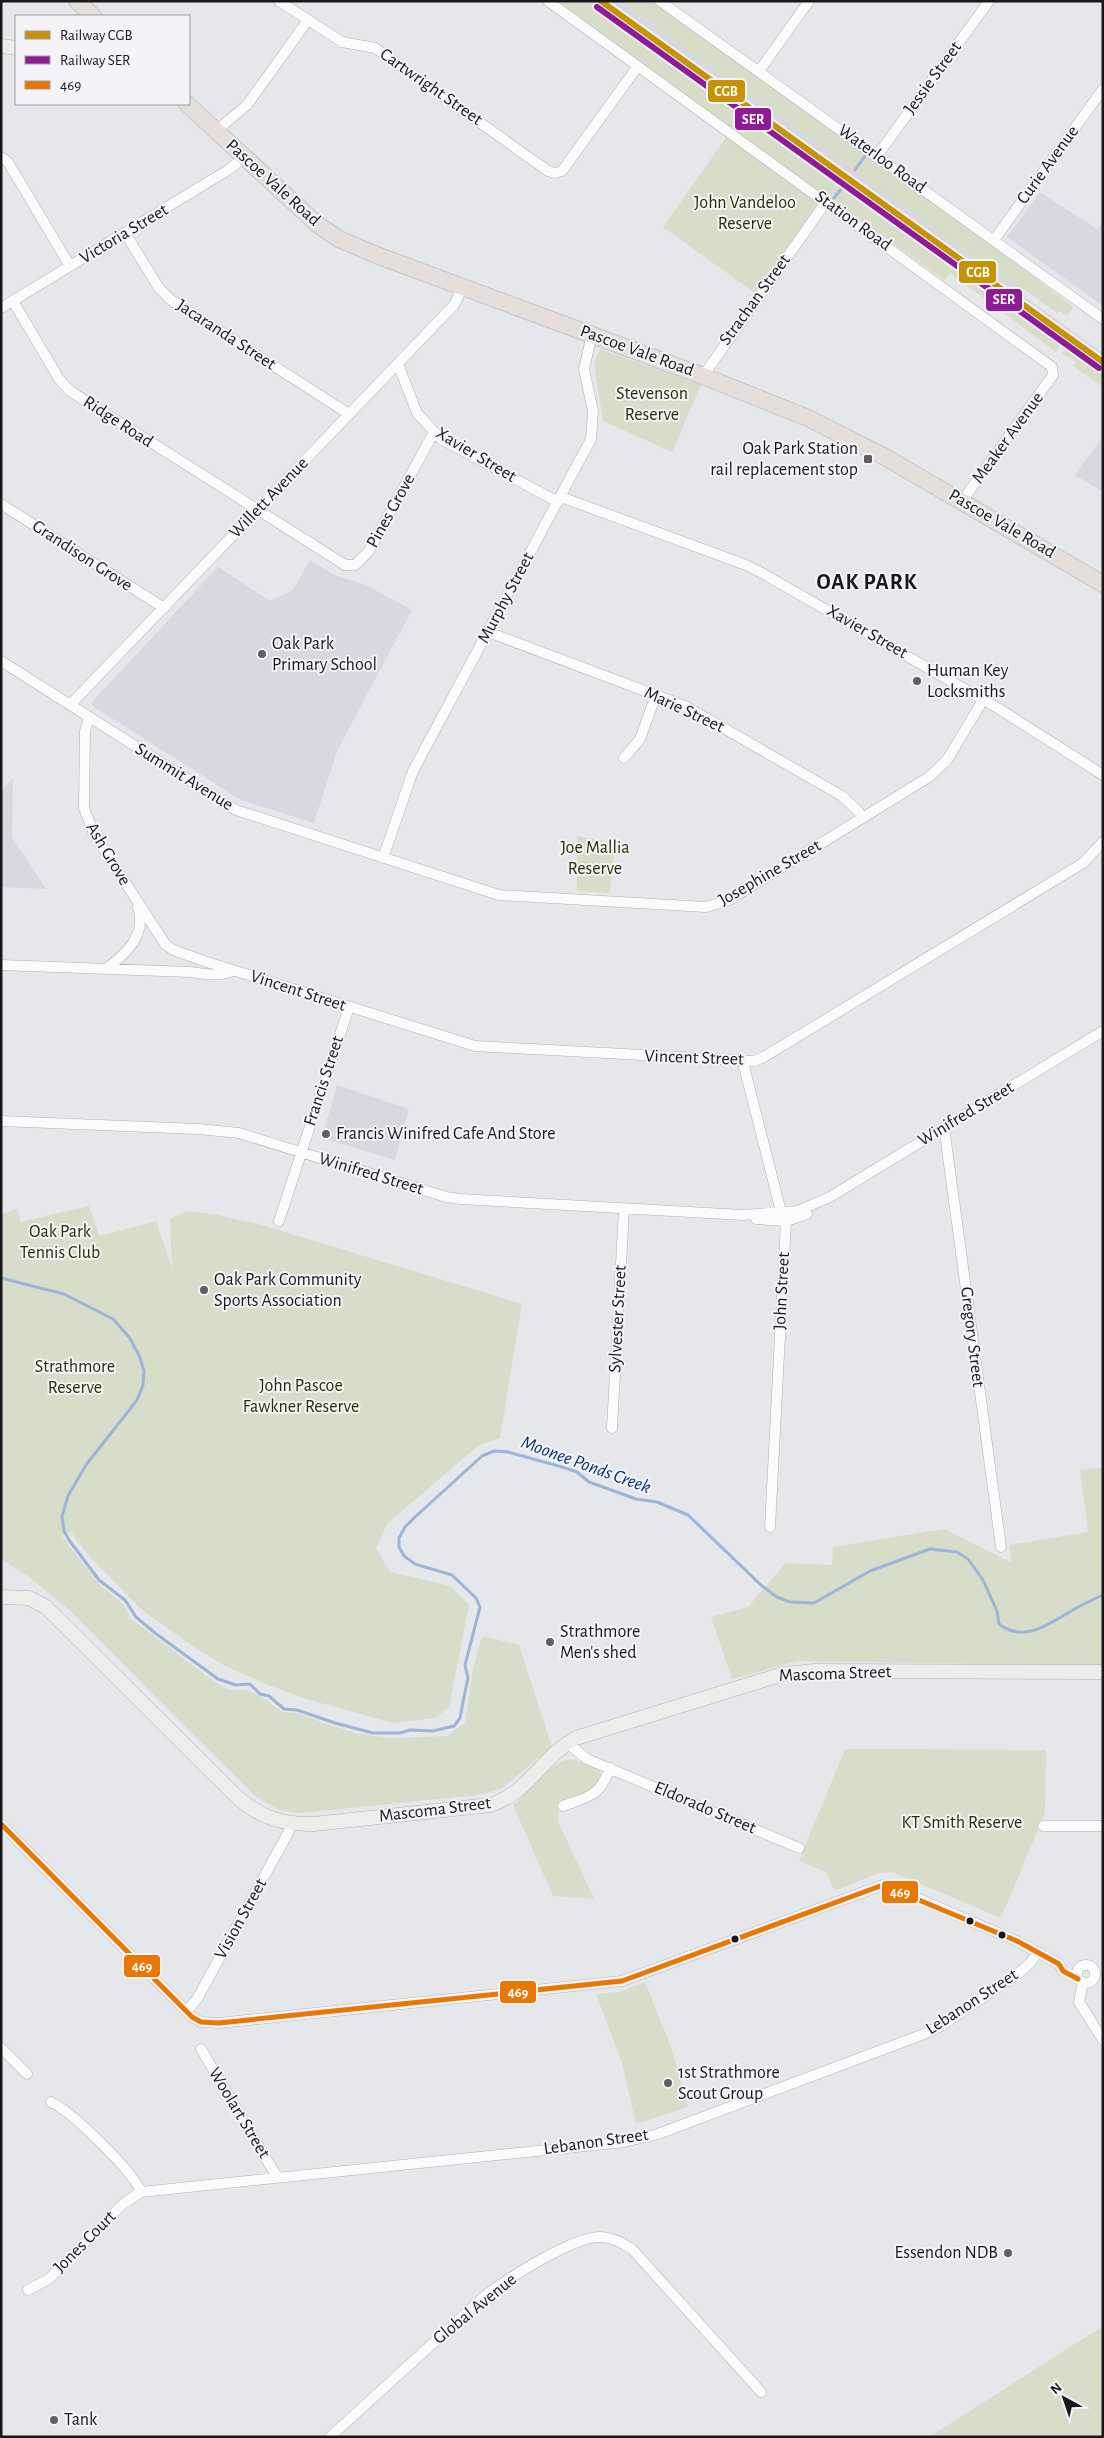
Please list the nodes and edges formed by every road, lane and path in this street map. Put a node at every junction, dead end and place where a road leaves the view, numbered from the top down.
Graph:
1 (77, 1) edge
2 (279, 1) edge
3 (548, 1) edge
4 (660, 1) edge
5 (810, 1) edge
6 (989, 1) edge
7 (92, 15) edge
8 (308, 20) junction
9 (1, 46) edge
10 (15, 48) edge
11 (638, 66) junction
12 (759, 71) junction
13 (1103, 89) edge
14 (188, 105) edge
15 (216, 130) junction
16 (877, 156) junction
17 (1, 157) edge
18 (244, 157) junction
19 (826, 202) junction
20 (125, 233) junction
21 (994, 240) junction
22 (70, 266) junction
23 (463, 287) junction
24 (13, 301) junction
25 (1, 308) edge
26 (1103, 319) edge
27 (592, 334) junction
28 (398, 364) junction
29 (1053, 374) joint
30 (703, 376) junction
31 (349, 414) junction
32 (434, 432) junction
33 (560, 499) junction
34 (962, 501) junction
35 (1, 504) edge
36 (257, 511) junction
37 (1103, 584) edge
38 (164, 608) junction
39 (488, 632) junction
40 (1, 661) edge
41 (656, 695) junction
42 (983, 700) junction
43 (70, 705) junction
44 (89, 718) junction
45 (624, 758) dead end
46 (1103, 775) edge
47 (862, 818) junction
48 (1103, 842) edge
49 (383, 858) junction
50 (135, 899) junction
51 (207, 962) junction
52 (1, 965) edge
53 (106, 969) junction
54 (233, 971) junction
55 (190, 972) junction
56 (346, 1006) junction
57 (1103, 1030) edge
58 (743, 1062) junction
59 (1, 1121) edge
60 (944, 1127) junction
61 (301, 1152) junction
62 (830, 1197) junction
63 (624, 1209) junction
64 (781, 1212) junction
65 (743, 1215) junction
66 (279, 1221) dead end
67 (786, 1221) junction
68 (612, 1428) dead end
69 (770, 1527) dead end
70 (1001, 1547) dead end
71 (1, 1597) edge
72 (1103, 1672) edge
73 (567, 1743) junction
74 (610, 1768) junction
75 (563, 1806) dead end
76 (1, 1824) edge
77 (291, 1824) junction
78 (1043, 1826) dead end
79 (1103, 1826) edge
80 (799, 1848) dead end
81 (1041, 1954) junction
82 (1059, 1964) junction
83 (1081, 1967) junction
84 (1098, 1972) edge
85 (1084, 1981) junction
86 (1103, 1981) edge
87 (187, 2011) junction
88 (1103, 2040) edge
89 (1, 2048) edge
90 (202, 2049) dead end
91 (26, 2074) dead end
92 (51, 2102) dead end
93 (277, 2177) junction
94 (140, 2192) junction
95 (28, 2290) dead end
96 (762, 2392) dead end
97 (330, 2437) edge

1 - 7 main road
2 - 8 street
3 - 11 street, Station Road
4 - 12 street, Waterloo Road
5 - 12 street
6 - 16 street, Jessie Street
8 - 11 street, Cartwright Street
8 - 15 street
9 - 10 main road
11 - 19 street, Station Road
12 - 16 street, Waterloo Road
13 - 21 street, Curie Avenue
14 - 15 main road, Pascoe Vale Road
15 - 18 main road, Pascoe Vale Road
16 - 21 street, Waterloo Road
17 - 22 street
18 - 20 street, Victoria Street
18 - 23 main road, Pascoe Vale Road
19 - 29 street, Station Road
19 - 30 street, Strachan Street
20 - 22 street, Victoria Street
20 - 31 street, Jacaranda Street
21 - 26 street, Waterloo Road
22 - 24 street, Victoria Street
23 - 27 main road, Pascoe Vale Road
23 - 28 street, Willett Avenue
24 - 25 street, Victoria Street
24 - 36 street, Ridge Road
27 - 30 main road, Pascoe Vale Road
27 - 33 street, Murphy Street
28 - 31 street, Willett Avenue
28 - 32 street, Xavier Street
29 - 34 street, Meaker Avenue
30 - 34 main road, Pascoe Vale Road
31 - 36 street, Willett Avenue
32 - 33 street, Xavier Street
32 - 36 street, Pines Grove
33 - 39 street, Murphy Street
33 - 42 street, Xavier Street
34 - 37 main road, Pascoe Vale Road
35 - 38 street, Grandison Grove
36 - 38 street, Willett Avenue
38 - 43 street, Willett Avenue
39 - 41 street, Marie Street
39 - 49 street, Murphy Street
40 - 43 street, Summit Avenue
41 - 45 street
41 - 47 street, Marie Street
42 - 46 street, Xavier Street
42 - 47 street, Josephine Street
43 - 44 street, Summit Avenue
44 - 49 street, Summit Avenue
44 - 50 street, Ash Grove
47 - 49 street, Josephine Street
48 - 58 street, Vincent Street
50 - 51 street, Ash Grove
50 - 53 street, Ash Grove
51 - 54 street, Vincent Street
51 - 55 street
52 - 53 street, Vincent Street
53 - 55 street, Vincent Street
54 - 55 street, Vincent Street
54 - 56 street, Vincent Street
56 - 58 street, Vincent Street
56 - 61 street, Francis Street
57 - 60 street, Winifred Street
58 - 64 street
59 - 61 street, Winifred Street
60 - 62 street, Winifred Street
60 - 70 street, Gregory Street
61 - 63 street, Winifred Street
61 - 66 street, Francis Street
62 - 64 street, Winifred Street
62 - 67 street, Winifred Street
63 - 65 street, Winifred Street
63 - 68 street, Sylvester Street
64 - 65 street, Winifred Street
64 - 67 street
65 - 67 street, Winifred Street
67 - 69 street, John Street
71 - 77 main road, Mascoma Street
72 - 73 main road, Mascoma Street
73 - 74 street, Eldorado Street
73 - 77 main road, Mascoma Street
74 - 75 street
74 - 80 street, Eldorado Street
76 - 87 street
77 - 87 street, Vision Street
78 - 79 street
81 - 82 street
81 - 87 street
81 - 93 street, Lebanon Street
82 - 83 street
82 - 85 street
83 - 84 street
83 - 85 street
84 - 85 street
85 - 86 street
85 - 88 street
89 - 91 street
90 - 93 street, Woolart Street
92 - 94 street
93 - 94 street, Lebanon Street
94 - 95 street, Jones Court
96 - 97 street, Global Avenue

